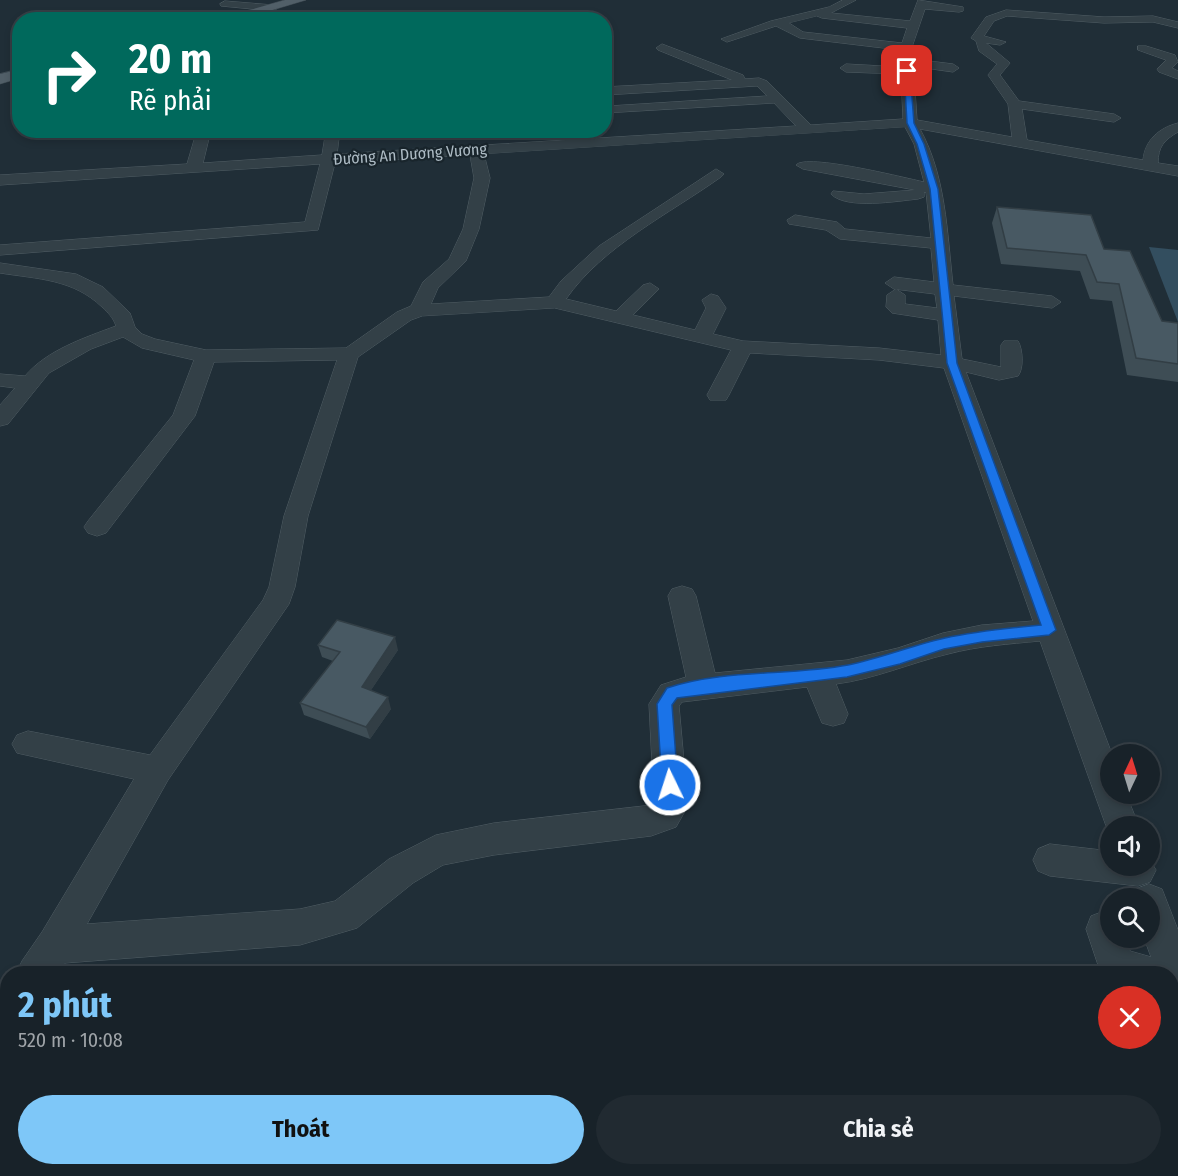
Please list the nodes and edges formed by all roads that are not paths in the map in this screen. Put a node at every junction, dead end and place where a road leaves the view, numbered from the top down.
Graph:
1 (300, 0) edge
2 (922, 2) edge
3 (225, 4) dead end
4 (273, 8) junction
5 (959, 9) dead end
6 (850, 10) edge
7 (256, 12) edge
8 (811, 14) junction
9 (835, 20) dead end
10 (775, 23) junction
11 (1167, 25) edge
12 (881, 26) dead end
13 (913, 28) junction
14 (861, 30) junction
15 (821, 31) dead end
16 (727, 39) dead end
17 (983, 40) junction
18 (1000, 42) dead end
19 (662, 48) dead end
20 (1142, 48) dead end
21 (887, 58) dead end
22 (907, 59) junction
23 (846, 68) dead end
24 (953, 68) dead end
25 (1178, 75) edge
26 (751, 82) junction
27 (612, 91) edge
28 (778, 99) junction
29 (1015, 104) junction
30 (612, 110) edge
31 (943, 115) dead end
32 (910, 118) junction
33 (1113, 118) dead end
34 (1178, 127) edge
35 (807, 129) junction
36 (202, 138) edge
37 (332, 138) edge
38 (1020, 142) junction
39 (476, 150) junction
40 (329, 159) junction
41 (803, 165) dead end
42 (1151, 166) junction
43 (194, 167) junction
44 (1178, 171) edge
45 (716, 174) dead end
46 (0, 180) edge
47 (934, 192) junction
48 (839, 194) dead end
49 (795, 220) dead end
50 (893, 239) junction
51 (940, 244) junction
52 (0, 250) edge
53 (869, 253) dead end
54 (0, 268) edge
55 (650, 289) dead end
56 (944, 289) junction
57 (711, 300) dead end
58 (555, 302) junction
59 (1052, 302) dead end
60 (419, 310) junction
61 (945, 315) junction
62 (620, 317) junction
63 (126, 329) junction
64 (701, 338) junction
65 (882, 340) dead end
66 (1011, 345) dead end
67 (743, 347) junction
68 (349, 354) junction
69 (206, 356) junction
70 (915, 358) junction
71 (952, 363) junction
72 (0, 380) edge
73 (30, 384) junction
74 (718, 395) dead end
75 (0, 419) edge
76 (97, 527) dead end
77 (682, 596) dead end
78 (1049, 630) junction
79 (817, 674) junction
80 (703, 687) junction
81 (833, 714) dead end
82 (28, 744) dead end
83 (157, 770) junction
84 (1118, 816) edge
85 (1050, 860) dead end
86 (1143, 884) edge
87 (55, 945) junction
88 (1111, 948) edge
89 (41, 966) edge
90 (1120, 966) edge
91 (1165, 966) edge

1 - 4 main road
2 - 5 street
2 - 13 street
3 - 4 street
4 - 7 main road
6 - 8 street
6 - 8 street
6 - 14 street
8 - 10 street
9 - 14 street
10 - 14 street
10 - 16 street
11 - 17 street
12 - 13 street
13 - 14 street
13 - 22 street
14 - 15 street
14 - 22 street
17 - 18 street
17 - 29 street
19 - 26 street
20 - 25 street
21 - 22 street
22 - 23 street
22 - 24 street
22 - 32 street
26 - 27 street
26 - 28 street
28 - 30 street
28 - 35 street
29 - 33 street
29 - 38 street
31 - 32 street
32 - 35 street, Đường An Dương Vương
32 - 38 street
32 - 47 street
34 - 42 street
35 - 39 street, Đường An Dương Vương
36 - 43 street
37 - 40 street
38 - 42 street
39 - 40 street, Đường An Dương Vương
39 - 60 street
40 - 43 street, Đường An Dương Vương
40 - 52 street
41 - 47 street
42 - 44 street
43 - 46 street, Đường An Dương Vương
45 - 58 street
47 - 48 street
47 - 51 street
49 - 50 street
50 - 51 street
50 - 53 street
51 - 56 street
54 - 63 street
55 - 62 street
56 - 59 street
56 - 61 street
56 - 61 street
57 - 64 street
58 - 60 street
58 - 62 street
60 - 68 street
61 - 71 street
62 - 64 street
63 - 69 street
63 - 73 street
64 - 67 street
65 - 70 street
66 - 71 street
67 - 70 street
67 - 74 street
68 - 69 street
68 - 83 street
69 - 76 street
70 - 71 street
71 - 78 street
72 - 73 street
73 - 75 street
77 - 80 street
78 - 79 street
78 - 84 street
79 - 80 street
79 - 81 street
80 - 87 street
82 - 83 street
83 - 87 street
85 - 86 street
86 - 91 street
87 - 89 street
88 - 90 street

